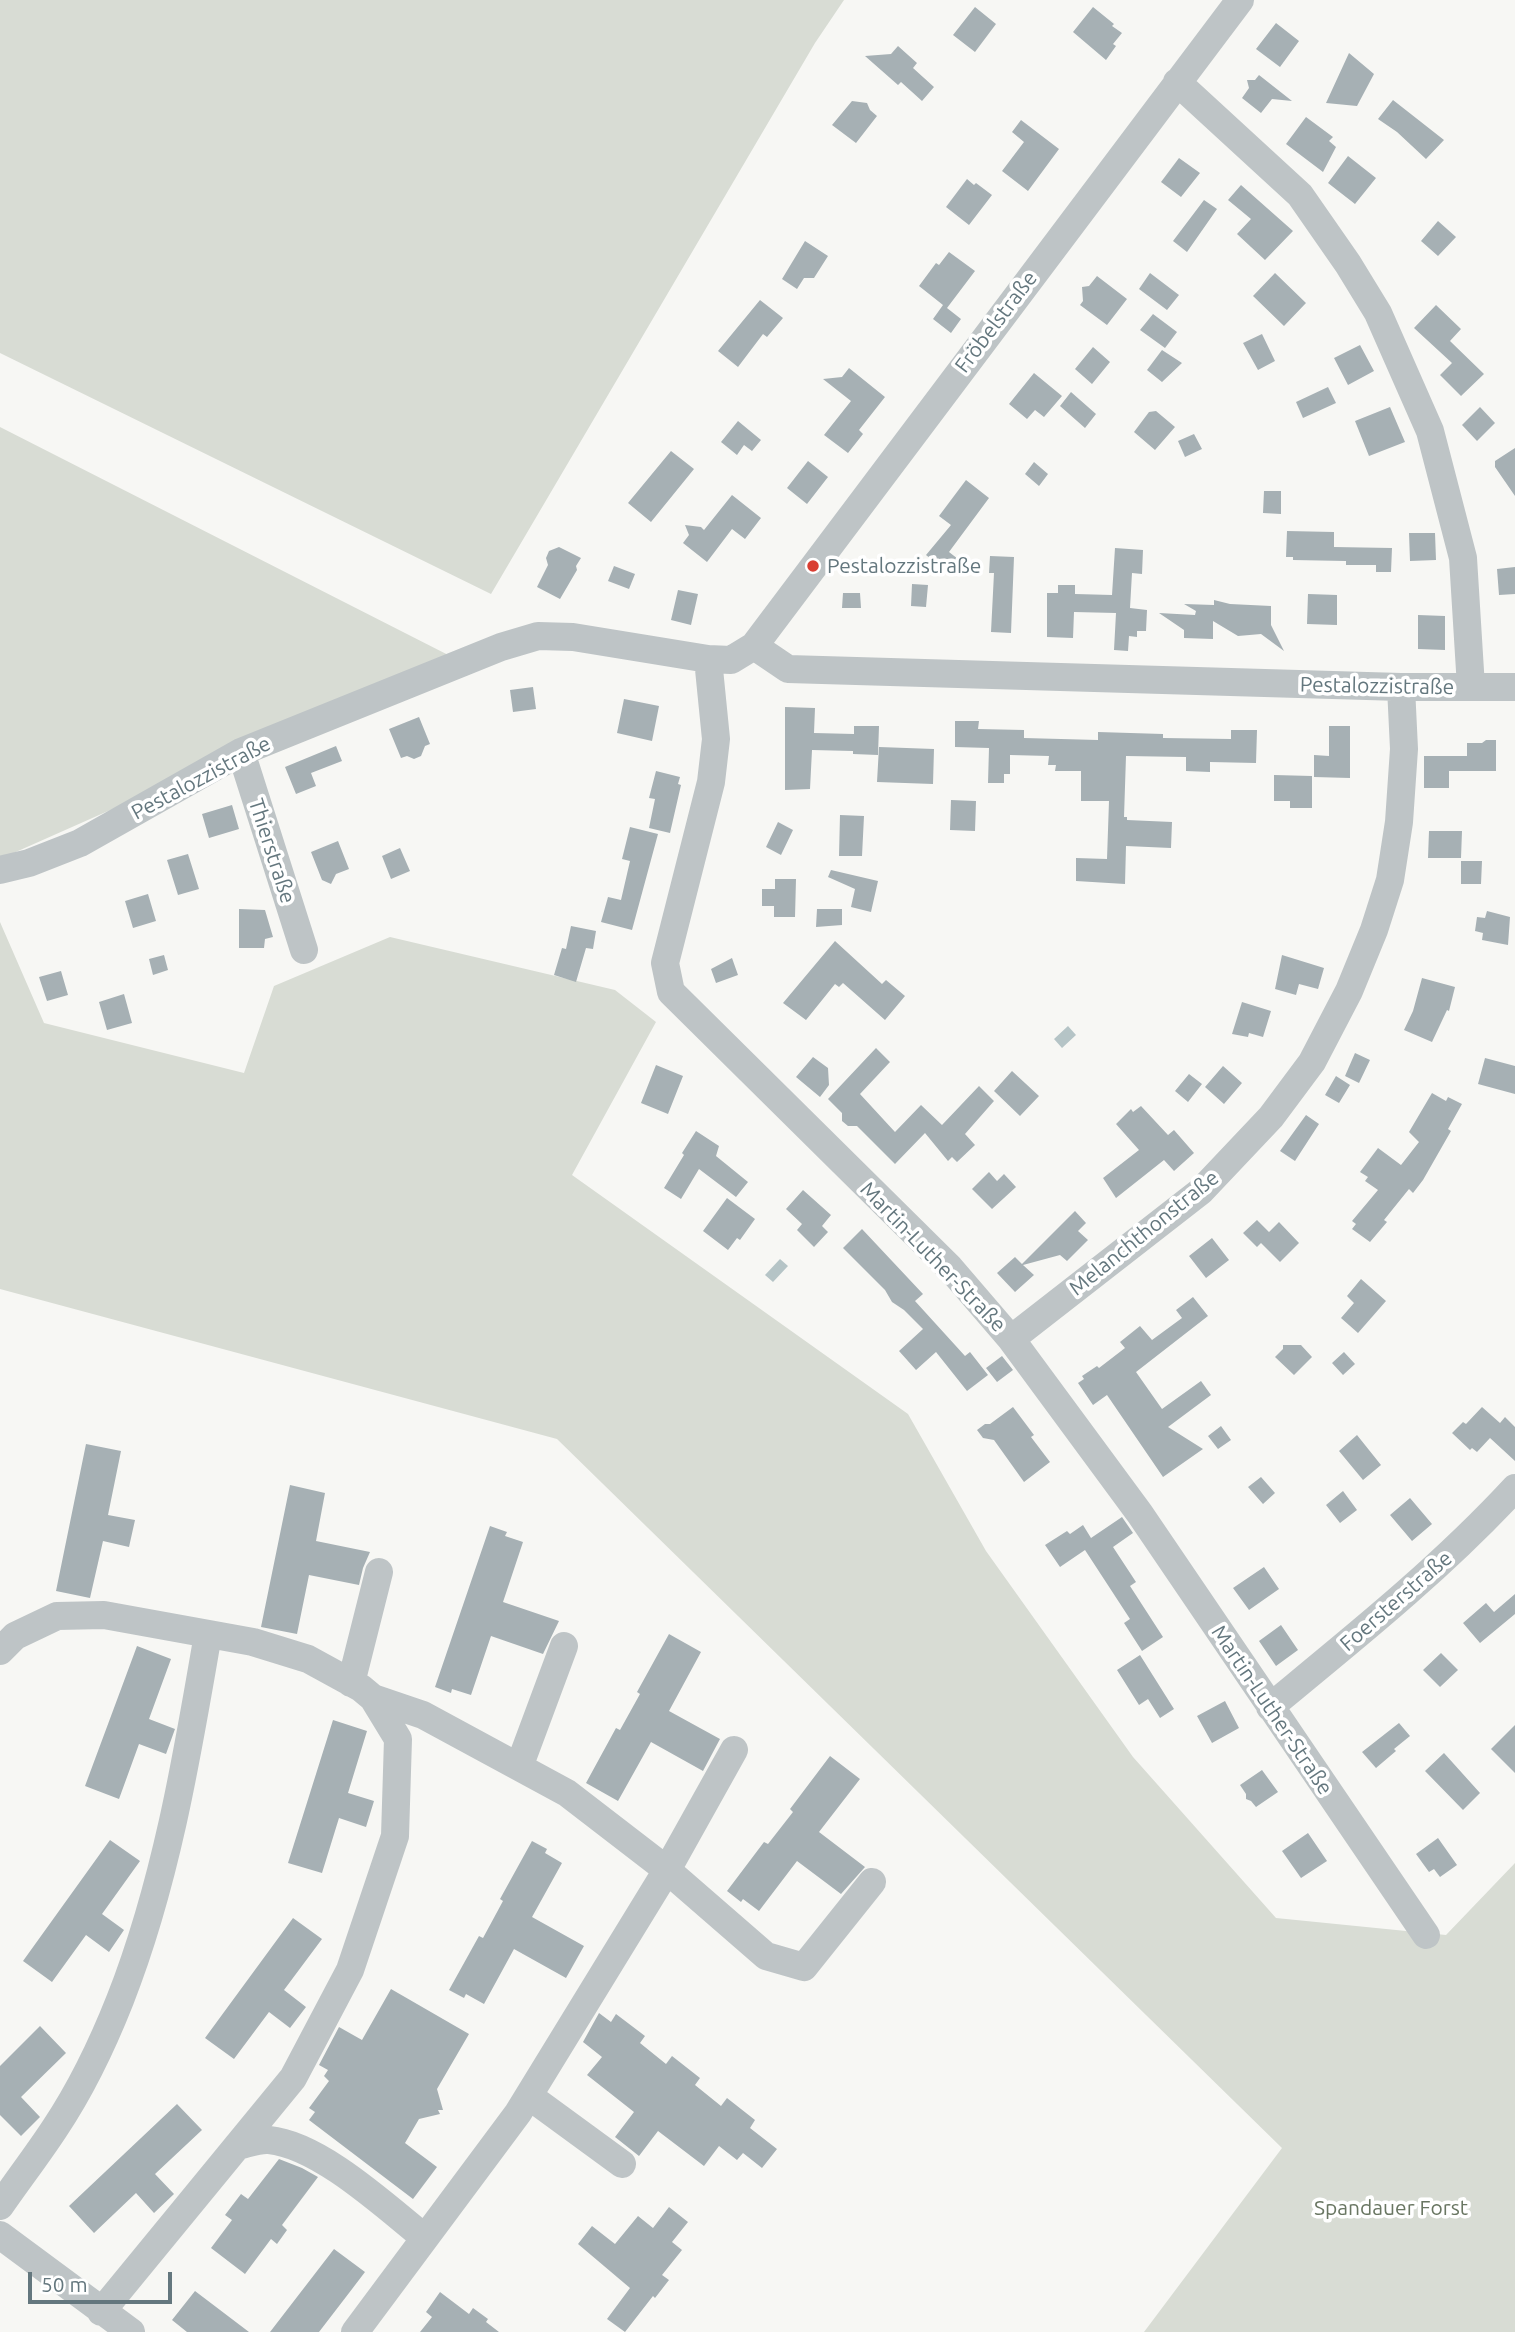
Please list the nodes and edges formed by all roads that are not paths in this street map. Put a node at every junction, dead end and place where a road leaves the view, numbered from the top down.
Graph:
1 (1240, 0) edge
2 (1177, 82) junction
3 (754, 646) junction
4 (708, 659) junction
5 (1401, 687) junction
6 (1471, 687) junction
7 (1515, 687) edge
8 (241, 752) junction
9 (0, 870) edge
10 (304, 950) dead end
11 (1011, 1339) junction
12 (1515, 1488) edge
13 (379, 1572) dead end
14 (208, 1634) junction
15 (564, 1646) dead end
16 (0, 1651) edge
17 (362, 1691) junction
18 (1270, 1707) junction
19 (734, 1749) dead end
20 (519, 1767) junction
21 (667, 1870) junction
22 (872, 1882) dead end
23 (1426, 1935) dead end
24 (528, 2096) junction
25 (237, 2146) junction
26 (622, 2164) dead end
27 (0, 2206) edge
28 (0, 2235) edge
29 (425, 2238) junction
30 (102, 2312) junction
31 (131, 2332) edge
32 (355, 2332) edge

1 - 2 street, Fröbelstraße
2 - 3 street, Fröbelstraße
2 - 6 street
3 - 4 street, Pestalozzistraße
3 - 5 street, Pestalozzistraße
4 - 8 street, Pestalozzistraße
4 - 11 street, Martin-Luther-Straße
5 - 6 street, Pestalozzistraße
5 - 11 street, Melanchthonstraße
6 - 7 street, Pestalozzistraße
8 - 9 street, Pestalozzistraße
8 - 10 street, Thierstraße
11 - 18 street, Martin-Luther-Straße
12 - 18 street, Foersterstraße
13 - 17 street
14 - 16 street
14 - 17 street
14 - 27 street
15 - 20 street
17 - 20 street
17 - 25 street
18 - 23 street, Martin-Luther-Straße
19 - 21 street
20 - 21 street
21 - 22 street
21 - 24 street
24 - 26 street
24 - 29 street
25 - 29 street
25 - 30 street
28 - 30 street
29 - 32 street
30 - 31 street

